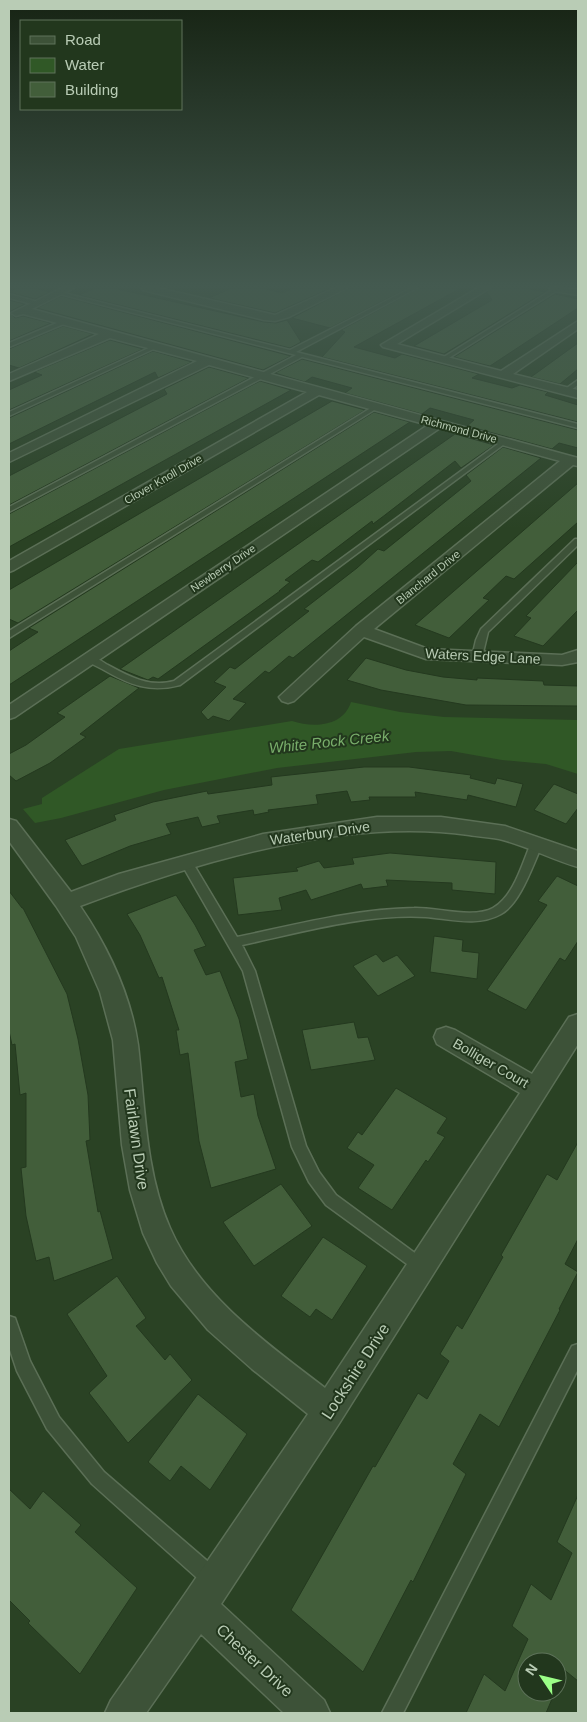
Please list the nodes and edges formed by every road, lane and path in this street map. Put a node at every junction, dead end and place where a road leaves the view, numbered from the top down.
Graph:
1 (31, 368) edge
2 (108, 368) edge
3 (192, 368) edge
4 (234, 368) edge
5 (276, 368) edge
6 (353, 368) edge
7 (476, 368) edge
8 (513, 368) edge
9 (503, 375) junction
10 (262, 376) junction
11 (9, 378) edge
12 (578, 382) edge
13 (317, 391) junction
14 (566, 391) junction
15 (578, 394) edge
16 (376, 407) junction
17 (9, 414) edge
18 (438, 424) junction
19 (578, 426) edge
20 (504, 442) junction
21 (9, 458) edge
22 (574, 461) edge
23 (9, 510) edge
24 (578, 541) edge
25 (9, 568) edge
26 (362, 630) junction
27 (9, 635) edge
28 (578, 656) edge
29 (477, 657) junction
30 (88, 658) junction
31 (288, 697) dead end
32 (9, 713) edge
33 (9, 826) edge
34 (537, 843) junction
35 (578, 859) edge
36 (187, 863) junction
37 (66, 903) junction
38 (234, 942) junction
39 (578, 1024) edge
40 (446, 1037) dead end
41 (536, 1089) junction
42 (422, 1268) junction
43 (9, 1324) edge
44 (578, 1352) edge
45 (329, 1411) junction
46 (206, 1594) junction
47 (124, 1713) edge
48 (311, 1713) edge
49 (392, 1713) edge

1 - 11 street
2 - 17 lane
3 - 21 street
4 - 10 street, Richmond Drive
5 - 10 lane
6 - 19 lane
7 - 9 street
8 - 9 street
9 - 14 street
10 - 13 street, Richmond Drive
10 - 23 lane
12 - 14 lane
13 - 16 street, Richmond Drive
13 - 25 street, Clover Knoll Drive
14 - 15 street
16 - 18 street, Richmond Drive
16 - 27 lane
18 - 20 street, Richmond Drive
18 - 30 street, Newberry Drive
20 - 22 street, Richmond Drive
20 - 30 lane
22 - 26 street, Blanchard Drive
24 - 29 lane
26 - 29 street, Waters Edge Lane
26 - 31 street, Blanchard Drive
28 - 29 street, Waters Edge Lane
30 - 32 street, Newberry Drive
33 - 37 street, Fairlawn Drive
34 - 35 street, Waterbury Drive
34 - 36 street, Waterbury Drive
34 - 38 lane
36 - 37 street, Waterbury Drive
36 - 38 lane
37 - 45 street, Fairlawn Drive
38 - 42 lane
39 - 41 street, Lockshire Drive
40 - 41 street, Bolliger Court
41 - 42 street, Lockshire Drive
42 - 45 street, Lockshire Drive
43 - 46 lane
44 - 49 lane
45 - 46 street, Lockshire Drive
46 - 47 street, Lockshire Drive
46 - 48 street, Chester Drive

